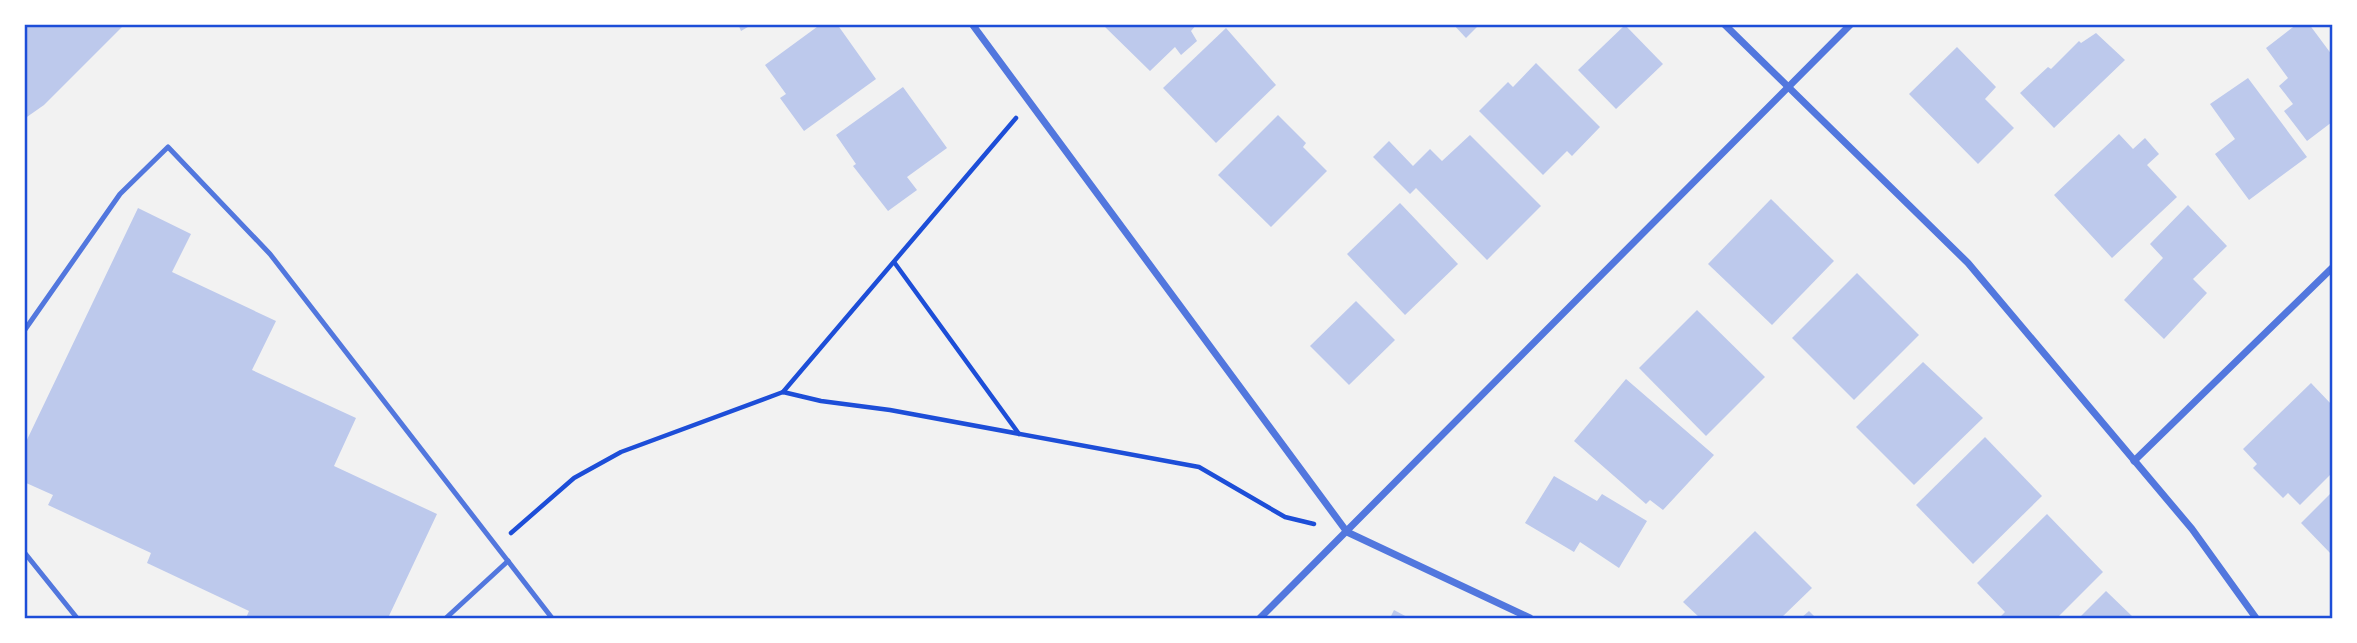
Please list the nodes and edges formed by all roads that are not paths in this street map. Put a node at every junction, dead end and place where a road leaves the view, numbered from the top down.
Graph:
1 (972, 24) edge
2 (1724, 24) edge
3 (1851, 24) edge
4 (1788, 90) junction
5 (2333, 268) edge
6 (24, 331) edge
7 (2134, 461) junction
8 (1347, 532) junction
9 (24, 551) edge
10 (508, 561) junction
11 (77, 618) edge
12 (446, 618) edge
13 (552, 618) edge
14 (1261, 618) edge
15 (1530, 618) edge
16 (2256, 618) edge

1 - 8 street
2 - 4 street
3 - 4 street
4 - 7 street
4 - 8 street
5 - 7 street
6 - 10 lane
7 - 16 street
8 - 14 street
8 - 15 street
9 - 11 lane
10 - 12 lane
10 - 13 lane

